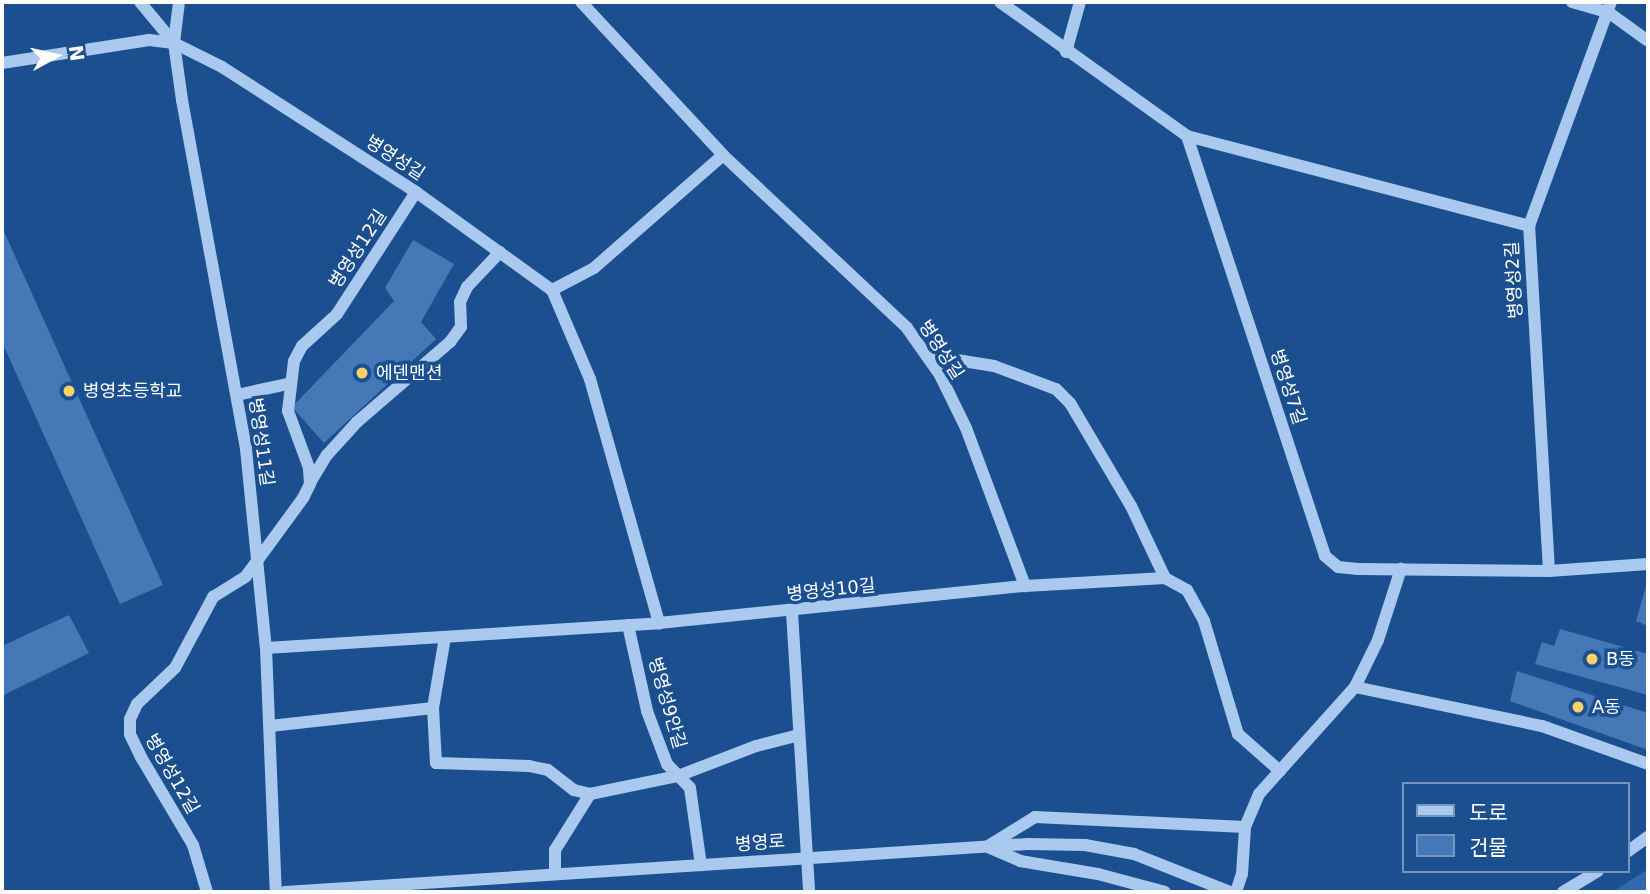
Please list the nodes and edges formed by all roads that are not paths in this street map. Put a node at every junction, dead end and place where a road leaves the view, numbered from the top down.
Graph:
1 (140, 2) edge
2 (179, 2) edge
3 (581, 2) edge
4 (1000, 2) edge
5 (1080, 2) edge
6 (1572, 2) edge
7 (1610, 7) edge
8 (1648, 40) edge
9 (174, 43) junction
10 (1066, 52) junction
11 (2, 63) edge
12 (1187, 136) junction
13 (723, 155) junction
14 (416, 192) junction
15 (1529, 226) junction
16 (500, 253) junction
17 (552, 290) junction
18 (926, 355) junction
19 (287, 384) junction
20 (237, 395) junction
21 (310, 484) junction
22 (258, 563) junction
23 (1648, 564) edge
24 (1401, 569) junction
25 (1549, 571) junction
26 (1165, 578) junction
27 (1025, 586) junction
28 (792, 612) junction
29 (659, 623) junction
30 (628, 625) junction
31 (445, 637) junction
32 (266, 648) junction
33 (1355, 687) junction
34 (433, 708) junction
35 (271, 726) junction
36 (799, 735) junction
37 (1648, 764) edge
38 (1280, 771) junction
39 (678, 776) junction
40 (590, 794) junction
41 (1245, 827) junction
42 (1648, 837) edge
43 (986, 847) junction
44 (1629, 851) edge
45 (806, 858) junction
46 (701, 864) junction
47 (1595, 873) edge
48 (555, 874) junction
49 (207, 892) edge
50 (276, 892) edge
51 (285, 892) edge
52 (809, 892) edge
53 (1165, 892) edge
54 (1230, 892) edge
55 (1236, 892) edge
56 (1563, 892) edge

1 - 9 street
2 - 9 street, 병영성11길
3 - 13 street, 병영성길
4 - 10 street
5 - 10 street
6 - 7 street
7 - 8 street
7 - 15 street, 병영성2길
9 - 11 street, 병영성길
9 - 14 street, 병영성길
9 - 20 street, 병영성11길
10 - 12 street
12 - 15 street
12 - 24 street, 병영성7길
13 - 17 street
13 - 18 street, 병영성길
14 - 16 street, 병영성길
14 - 19 street, 병영성12길
15 - 25 street, 병영성2길
16 - 17 street, 병영성길
16 - 21 street
17 - 29 street
18 - 26 street
18 - 27 street, 병영성길
19 - 20 street
19 - 21 street, 병영성12길
20 - 22 street, 병영성11길
21 - 22 street, 병영성12길
22 - 32 street, 병영성11길
22 - 49 street, 병영성12길
23 - 25 street, 병영성7길
24 - 25 street, 병영성7길
24 - 33 street
26 - 27 street, 병영성10길
26 - 38 street
27 - 28 street, 병영성10길
28 - 29 street, 병영성10길
28 - 36 street
29 - 30 street, 병영성10길
30 - 31 street, 병영성10길
30 - 39 street, 병영성9안길
31 - 32 street, 병영성10길
31 - 34 street
32 - 35 street, 병영성11길
33 - 37 street
33 - 38 street
34 - 35 street
34 - 40 street
35 - 50 street, 병영성11길
36 - 39 street
36 - 45 street
38 - 41 street
39 - 40 street
39 - 46 street, 병영성9안길
40 - 48 street
41 - 43 street
41 - 55 street
42 - 44 street
43 - 45 street, 병영로
43 - 53 street
43 - 54 street, 병영로
45 - 46 street, 병영로
45 - 52 street
46 - 48 street, 병영로
47 - 56 street
48 - 51 street, 병영로

